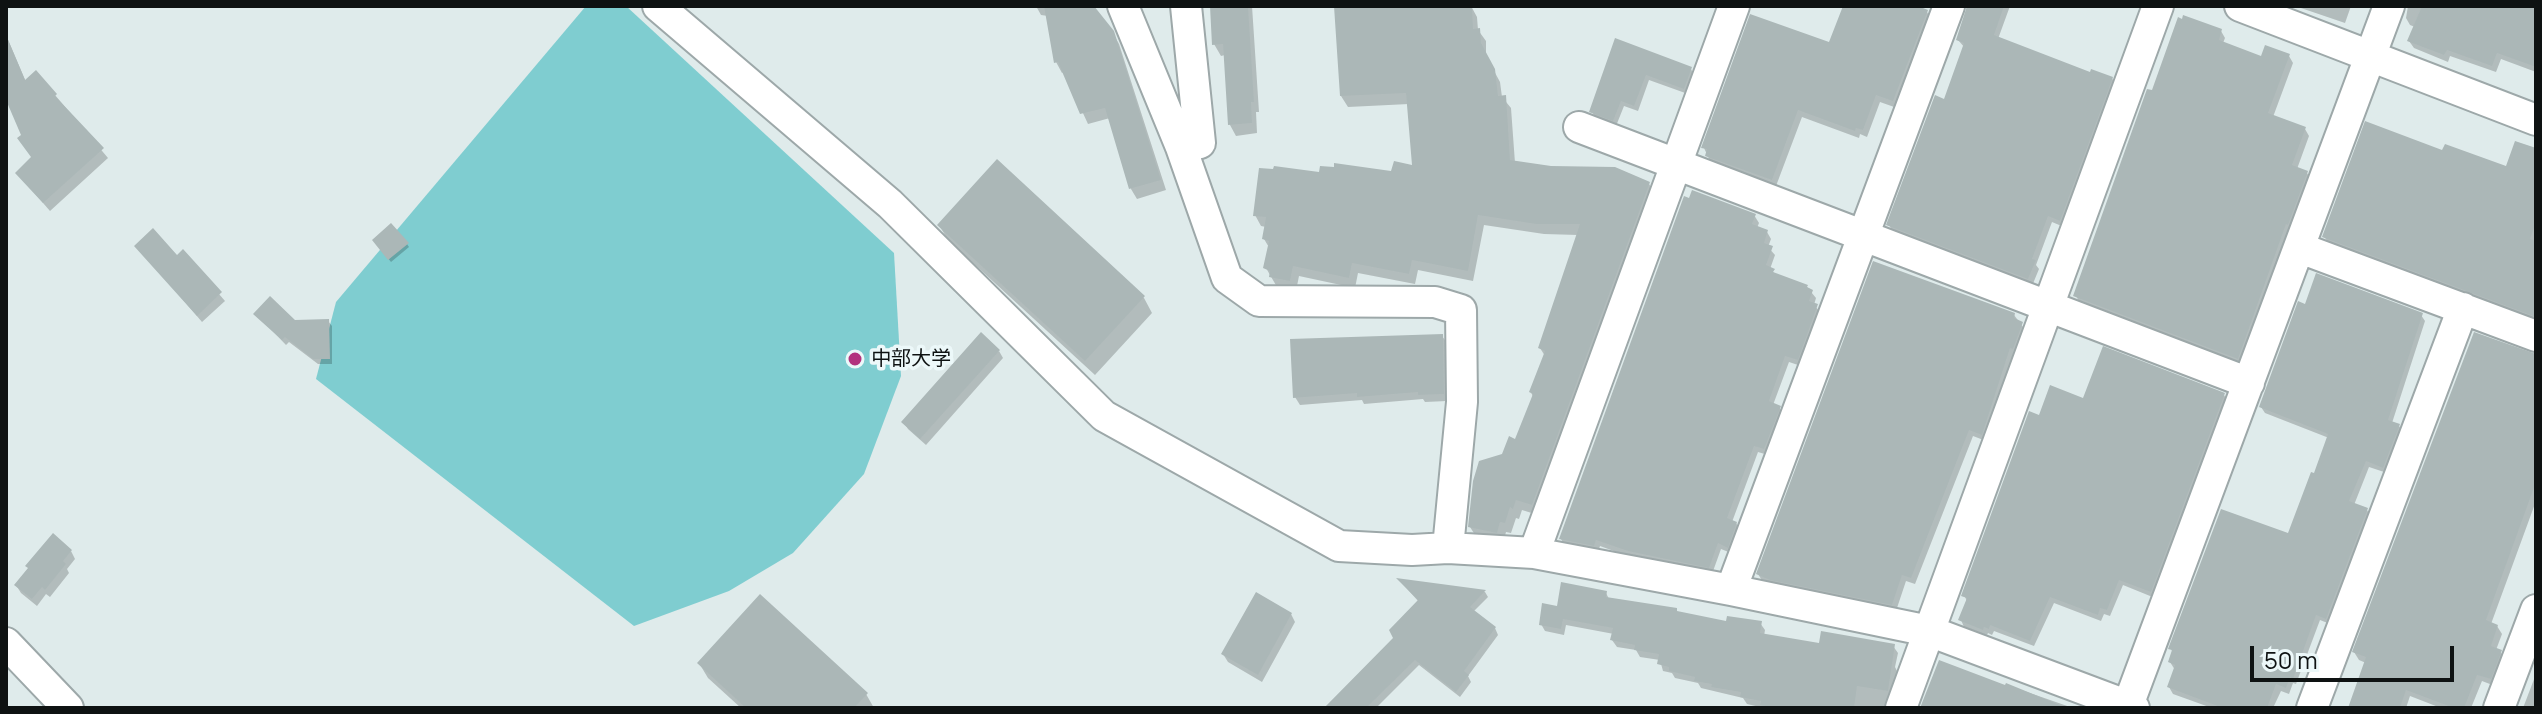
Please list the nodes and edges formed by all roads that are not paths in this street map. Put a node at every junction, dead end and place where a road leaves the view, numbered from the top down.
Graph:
1 (658, 6) edge
2 (1123, 6) edge
3 (1186, 6) edge
4 (1734, 6) edge
5 (1949, 6) edge
6 (2158, 6) edge
7 (2240, 6) edge
8 (2389, 6) edge
9 (2372, 56) junction
10 (2536, 120) edge
11 (1579, 127) dead end
12 (1181, 147) junction
13 (1676, 164) junction
14 (1863, 236) junction
15 (2300, 248) junction
16 (2049, 306) junction
17 (2463, 308) junction
18 (2536, 336) edge
19 (2249, 383) junction
20 (1448, 548) junction
21 (1534, 553) junction
22 (1731, 590) junction
23 (2536, 610) edge
24 (1929, 631) junction
25 (6, 643) edge
26 (2130, 707) edge
27 (68, 708) edge
28 (1901, 708) edge
29 (2312, 708) edge
30 (2499, 708) edge

1 - 20 street
2 - 12 street
3 - 12 street
4 - 13 street
5 - 14 street
6 - 16 street
7 - 9 street
8 - 9 street
9 - 10 street
9 - 15 street
11 - 13 street
12 - 20 street
13 - 14 street
13 - 21 street
14 - 16 street
14 - 22 street
15 - 17 street
15 - 19 street
16 - 19 street
16 - 24 street
17 - 18 street
17 - 29 street
19 - 26 street
20 - 21 street
21 - 22 street
22 - 24 street
23 - 30 street
24 - 26 street
24 - 28 street
25 - 27 street

